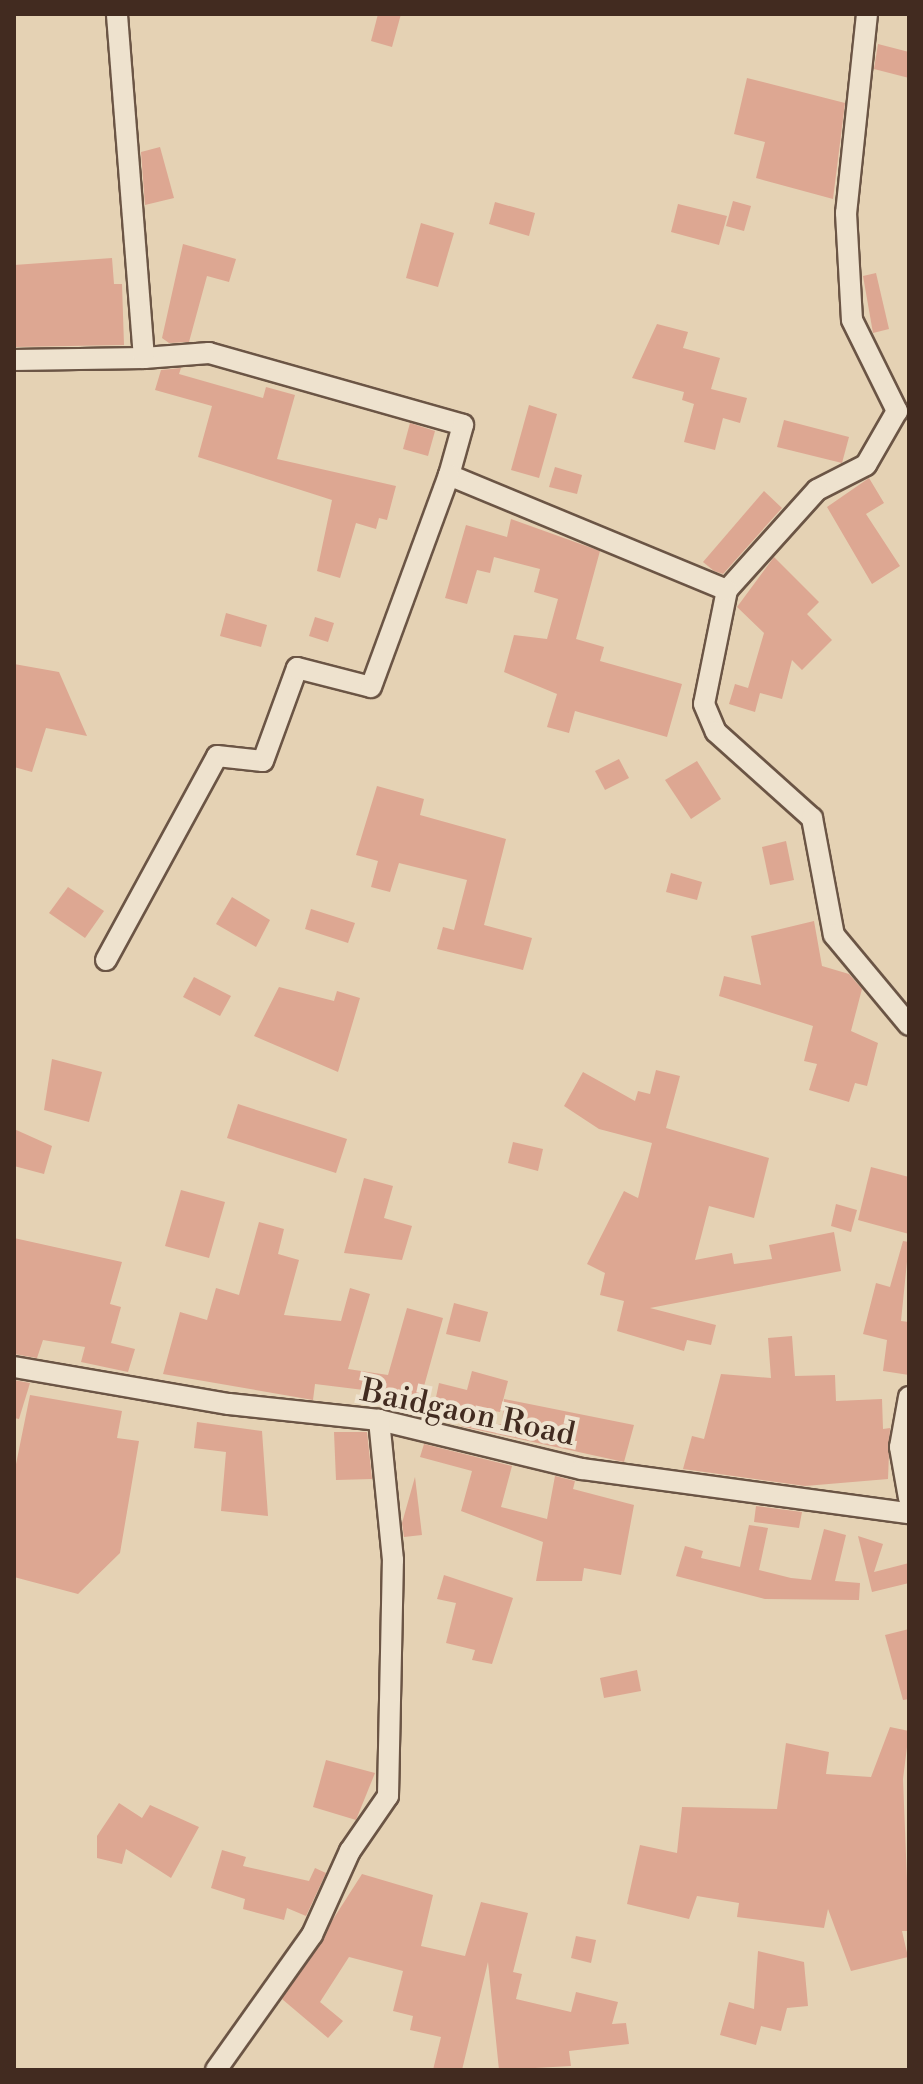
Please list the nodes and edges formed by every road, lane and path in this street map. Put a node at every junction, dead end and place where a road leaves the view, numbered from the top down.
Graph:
1 (117, 14) edge
2 (867, 14) edge
3 (144, 358) junction
4 (14, 360) edge
5 (449, 475) junction
6 (727, 590) junction
7 (106, 960) dead end
8 (909, 1025) edge
9 (14, 1367) edge
10 (909, 1397) edge
11 (379, 1420) junction
12 (909, 1498) edge
13 (909, 1513) edge
14 (216, 2070) edge

1 - 3 street
2 - 6 street
3 - 4 street
3 - 5 street
5 - 6 street
5 - 7 street
6 - 8 street
9 - 11 street, Baidgaon Road
10 - 12 street
11 - 13 street, Baidgaon Road
11 - 14 street

